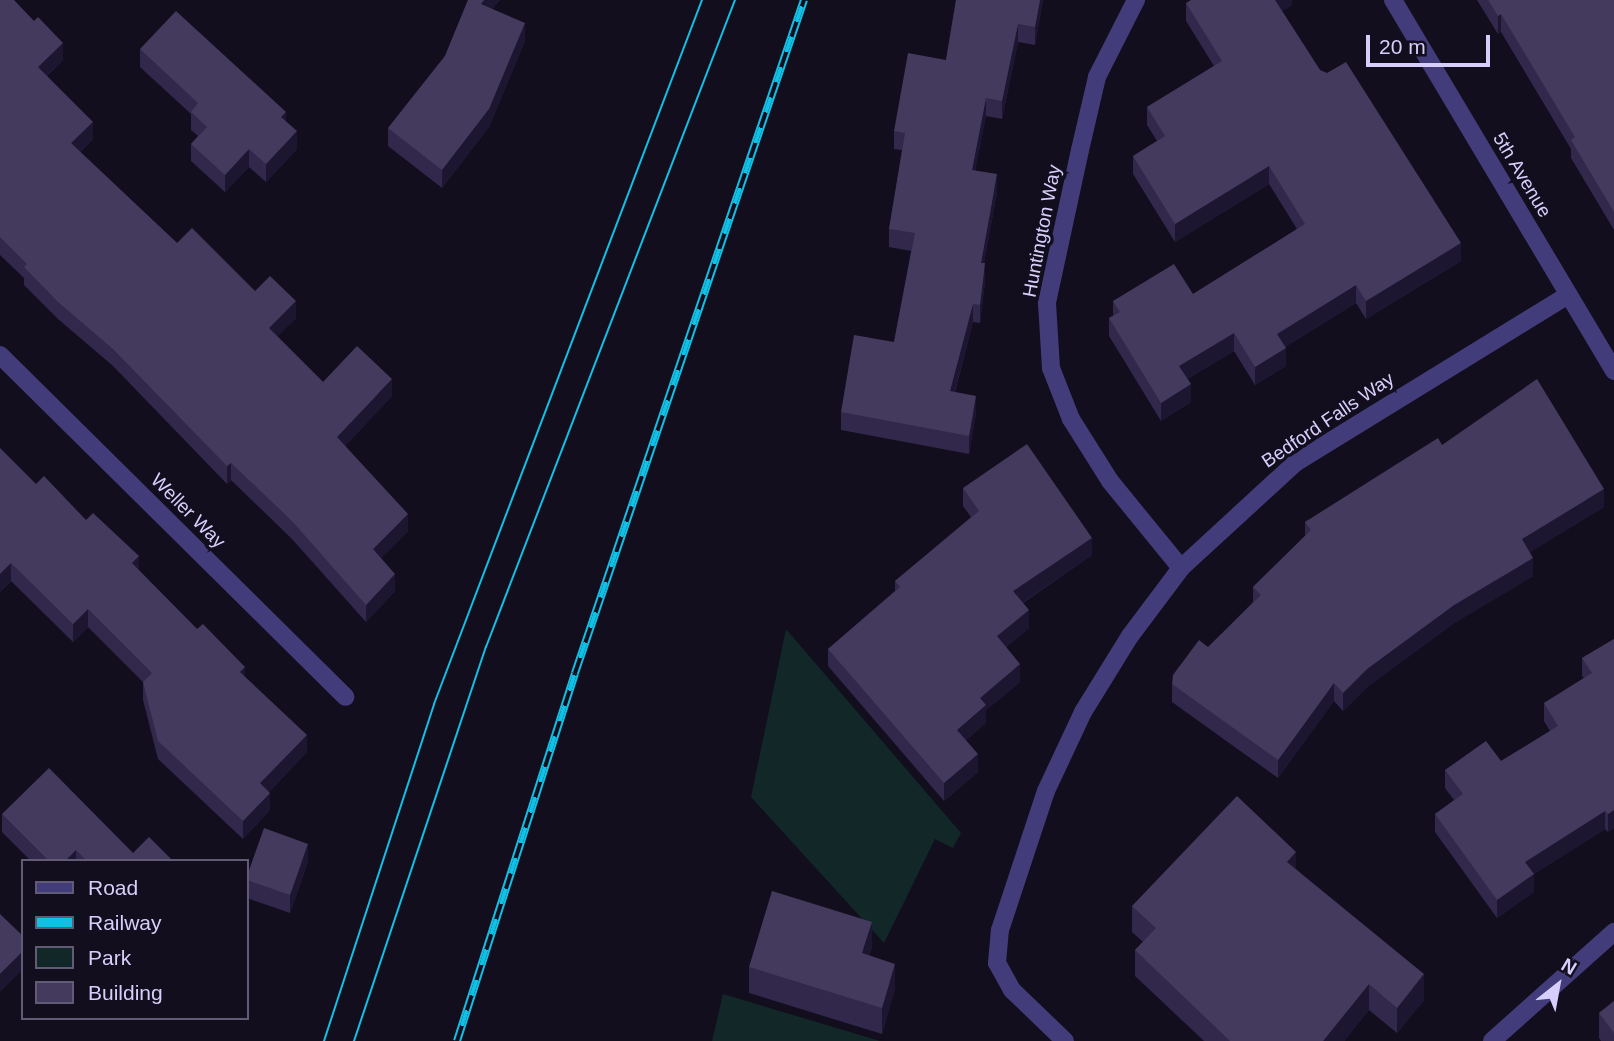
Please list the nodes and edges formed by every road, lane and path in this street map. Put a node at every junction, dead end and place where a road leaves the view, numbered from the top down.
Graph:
1 (1136, 0) edge
2 (1394, 0) edge
3 (1568, 295) junction
4 (0, 355) edge
5 (1614, 372) edge
6 (1181, 568) junction
7 (346, 697) dead end
8 (1614, 932) edge
9 (1065, 1041) edge
10 (1492, 1041) edge

1 - 6 street, Huntington Way
2 - 3 street, 5th Avenue
3 - 5 street, 5th Avenue
3 - 6 street, Bedford Falls Way
4 - 7 street, Weller Way
6 - 9 street, Bedford Falls Way
8 - 10 street

